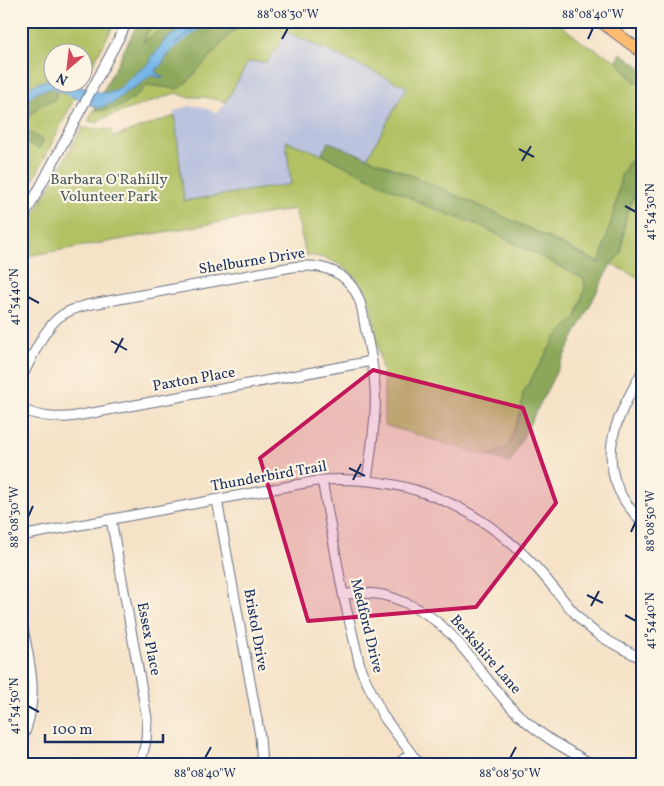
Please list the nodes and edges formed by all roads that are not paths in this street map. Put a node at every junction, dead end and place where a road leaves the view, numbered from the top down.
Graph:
1 (128, 21) edge
2 (600, 21) edge
3 (643, 54) edge
4 (21, 223) edge
5 (372, 361) junction
6 (643, 370) edge
7 (21, 378) edge
8 (21, 409) edge
9 (322, 480) junction
10 (367, 480) junction
11 (217, 500) junction
12 (111, 519) junction
13 (643, 525) edge
14 (21, 536) edge
15 (343, 594) junction
16 (21, 618) edge
17 (643, 659) edge
18 (21, 743) edge
19 (410, 753) junction
20 (140, 765) edge
21 (262, 765) edge
22 (396, 765) edge
23 (420, 765) edge
24 (594, 765) edge

1 - 4 street
2 - 3 main road
5 - 7 street, Shelburne Drive
5 - 8 street, Paxton Place
5 - 10 street, Shelburne Drive
6 - 13 street
9 - 10 street, Thunderbird Trail
9 - 11 street, Thunderbird Trail
9 - 15 street, Medford Drive
10 - 17 street, Thunderbird Trail
11 - 12 street, Thunderbird Trail
11 - 21 street, Bristol Drive
12 - 14 street, Thunderbird Trail
12 - 20 street, Essex Place
15 - 19 street, Medford Drive
15 - 24 street, Berkshire Lane
16 - 18 street
19 - 22 street
19 - 23 street, Medford Drive

